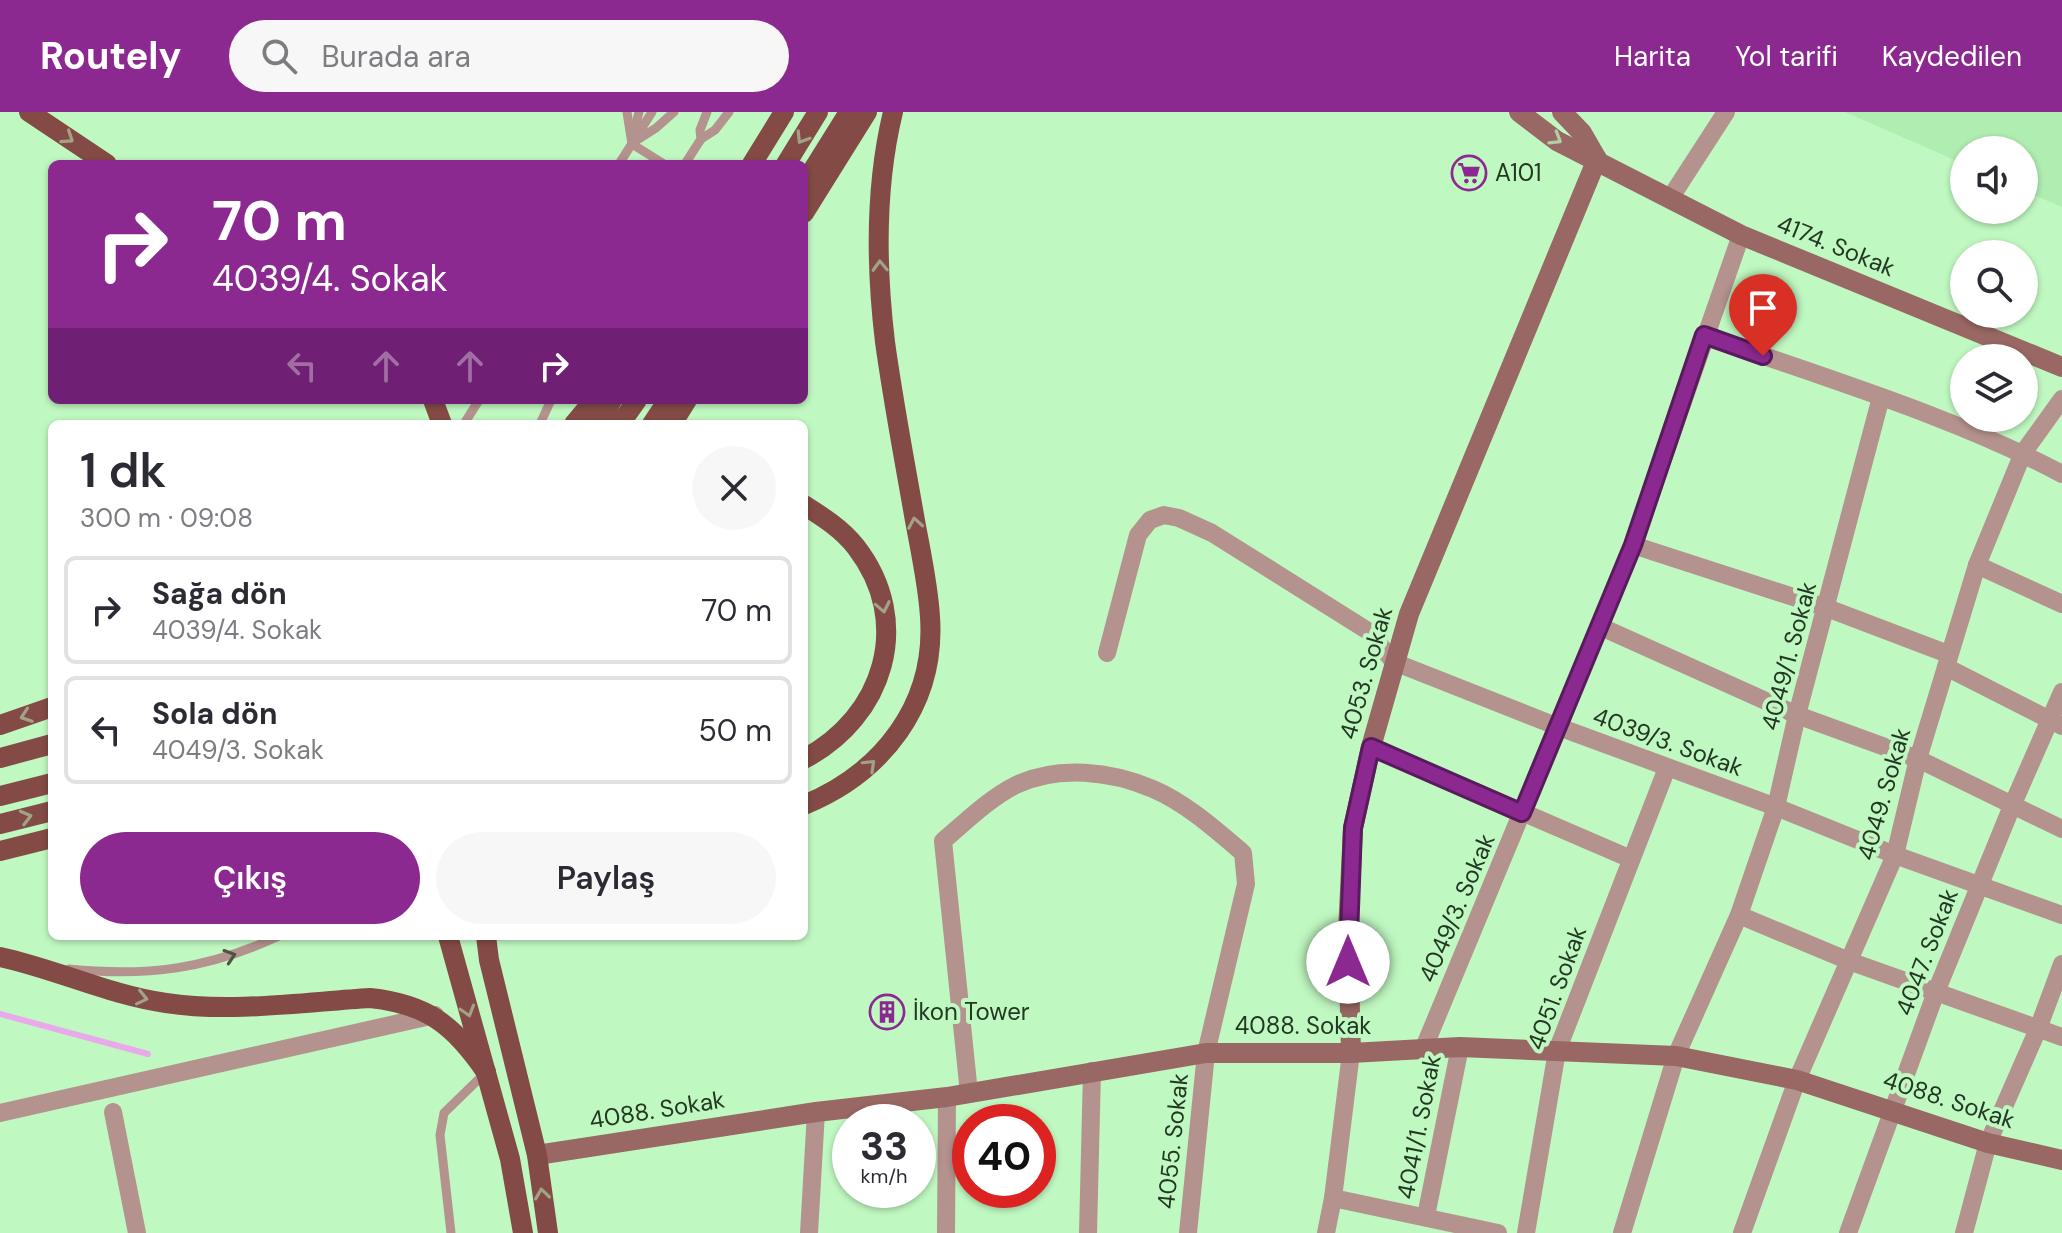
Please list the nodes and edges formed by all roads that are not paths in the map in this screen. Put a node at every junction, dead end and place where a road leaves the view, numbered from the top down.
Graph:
1 (29, 112) edge
2 (627, 112) edge
3 (639, 112) edge
4 (652, 112) edge
5 (674, 112) edge
6 (707, 112) edge
7 (729, 112) edge
8 (784, 112) edge
9 (818, 112) edge
10 (849, 112) edge
11 (867, 112) edge
12 (893, 112) edge
13 (1519, 112) edge
14 (1562, 112) edge
15 (1726, 112) edge
16 (701, 139) junction
17 (632, 144) junction
18 (1597, 159) junction
19 (101, 160) edge
20 (622, 160) edge
21 (658, 160) edge
22 (688, 160) edge
23 (754, 160) edge
24 (788, 160) edge
25 (808, 178) edge
26 (1671, 197) junction
27 (808, 207) edge
28 (1741, 235) junction
29 (1704, 335) junction
30 (2062, 367) edge
31 (1881, 397) junction
32 (2062, 399) edge
33 (591, 404) edge
34 (577, 420) edge
35 (2023, 453) junction
36 (2062, 474) edge
37 (808, 508) edge
38 (1633, 545) junction
39 (1977, 565) junction
40 (2062, 604) edge
41 (1827, 608) junction
42 (1599, 626) junction
43 (1107, 653) dead end
44 (1947, 660) junction
45 (1394, 662) junction
46 (2062, 692) edge
47 (48, 708) edge
48 (1797, 715) junction
49 (2056, 723) edge
50 (0, 725) edge
51 (1556, 726) junction
52 (48, 745) edge
53 (1371, 747) junction
54 (808, 756) edge
55 (0, 758) edge
56 (1918, 759) junction
57 (1667, 768) junction
58 (48, 784) edge
59 (0, 796) edge
60 (808, 803) edge
61 (2012, 806) junction
62 (1776, 807) junction
63 (48, 812) edge
64 (1522, 813) junction
65 (0, 824) edge
66 (2062, 829) edge
67 (48, 839) edge
68 (0, 851) edge
69 (1895, 855) junction
70 (1631, 859) junction
71 (1979, 885) junction
72 (1739, 915) junction
73 (2062, 915) edge
74 (270, 940) edge
75 (449, 940) edge
76 (486, 940) edge
77 (0, 957) edge
78 (1849, 961) junction
79 (2062, 964) edge
80 (42, 966) junction
81 (1936, 992) junction
82 (435, 1015) junction
83 (2038, 1029) junction
84 (2062, 1037) edge
85 (1460, 1047) junction
86 (1423, 1050) junction
87 (1557, 1051) junction
88 (1206, 1053) junction
89 (1351, 1053) junction
90 (1676, 1056) junction
91 (1092, 1071) junction
92 (486, 1072) junction
93 (1797, 1080) junction
94 (969, 1093) junction
95 (947, 1097) junction
96 (1895, 1110) junction
97 (113, 1112) dead end
98 (816, 1112) junction
99 (0, 1113) edge
100 (1988, 1143) junction
101 (537, 1155) junction
102 (2062, 1160) edge
103 (1333, 1198) junction
104 (1426, 1216) junction
105 (137, 1233) edge
106 (451, 1233) edge
107 (523, 1233) edge
108 (548, 1233) edge
109 (809, 1233) edge
110 (946, 1233) edge
111 (1088, 1233) edge
112 (1188, 1233) edge
113 (1326, 1233) edge
114 (1498, 1233) edge
115 (1526, 1233) edge
116 (1622, 1233) edge
117 (1742, 1233) edge
118 (1848, 1233) edge
119 (1964, 1233) edge

1 -> 19 main road
2 - 17 lane
3 - 17 lane
4 - 17 lane
5 - 17 lane
6 - 16 lane
7 - 16 lane
8 - 23 main road
9 -> 24 main road
10 - 25 main road
11 - 27 main road
60 -> 12 main road
13 -> 18 street, 4174. Sokak
14 - 18 street, 4174. Sokak
15 - 26 street
16 - 22 lane
17 - 20 lane
17 - 21 lane
18 - 26 street, 4174. Sokak
18 - 45 street, 4053. Sokak
26 - 28 street, 4174. Sokak
28 - 29 street, 4049/3. Sokak
28 - 30 street, 4174. Sokak
29 - 31 street
29 - 38 street, 4049/3. Sokak
31 - 35 street
31 - 41 street, 4049/1. Sokak
32 - 35 street, 4049. Sokak
33 - 34 main road
35 - 36 street
35 - 39 street, 4049. Sokak
37 -> 54 main road
38 - 41 street
38 - 42 street, 4049/3. Sokak
39 - 40 street
39 - 44 street, 4049. Sokak
41 - 44 street
41 - 48 street, 4049/1. Sokak
42 - 48 street
42 - 51 street, 4049/3. Sokak
43 - 45 street, 4039/3. Sokak
44 - 49 street
44 - 56 street, 4049. Sokak
45 - 51 street, 4039/3. Sokak
45 - 53 street, 4053. Sokak
46 - 49 street, 4047. Sokak
47 -> 50 main road
48 - 56 street
48 - 62 street, 4049/1. Sokak
49 - 61 street, 4047. Sokak
51 - 57 street, 4039/3. Sokak
51 - 64 street, 4049/3. Sokak
52 - 55 main road
53 - 64 street
53 - 89 street, 4053. Sokak
56 - 61 street
56 - 69 street, 4049. Sokak
57 - 62 street, 4039/3. Sokak
57 - 70 street, 4051. Sokak
58 - 59 main road
61 - 66 street
61 - 71 street, 4047. Sokak
62 - 69 street, 4039/3. Sokak
62 - 72 street, 4049/1. Sokak
65 -> 63 main road
64 - 70 street
64 - 86 street, 4049/3. Sokak
67 - 68 main road
69 - 71 street, 4039/3. Sokak
69 - 78 street, 4049. Sokak
70 - 87 street, 4051. Sokak
71 - 73 street, 4039/3. Sokak
71 - 81 street, 4047. Sokak
72 - 78 street
72 - 90 street, 4049/1. Sokak
80 -> 74 lane
75 -> 92 main road
76 - 101 main road
77 - 80 main road
78 - 81 street
78 - 93 street, 4049. Sokak
79 - 83 street
80 -> 82 main road
81 - 83 street
81 - 96 street, 4047. Sokak
82 - 92 main road
82 - 99 street
83 - 84 street
83 - 100 street
85 - 86 street, 4088. Sokak
85 - 87 street, 4088. Sokak
85 - 104 street, 4041/1. Sokak
86 - 89 street, 4088. Sokak
87 - 90 street, 4088. Sokak
87 - 115 street, 4051. Sokak
88 - 89 street, 4088. Sokak
88 - 91 street, 4088. Sokak
88 - 94 street, 4055. Sokak
88 - 112 street, 4055. Sokak
89 - 103 street, 4053. Sokak
90 - 93 street, 4088. Sokak
90 - 116 street, 4049/1. Sokak
91 - 94 street, 4088. Sokak
91 - 111 street
92 - 106 lane
92 - 107 main road
93 - 96 street, 4088. Sokak
93 - 117 street, 4049. Sokak
94 - 95 street, 4088. Sokak
95 - 98 street, 4088. Sokak
95 - 110 street
96 - 100 street, 4088. Sokak
96 - 118 street, 4047. Sokak
97 - 105 street
98 - 101 street, 4088. Sokak
98 - 109 street
100 - 102 street, 4088. Sokak
100 - 119 street
108 -> 101 main road
103 - 104 street
103 - 113 street, 4053. Sokak
104 - 114 street

